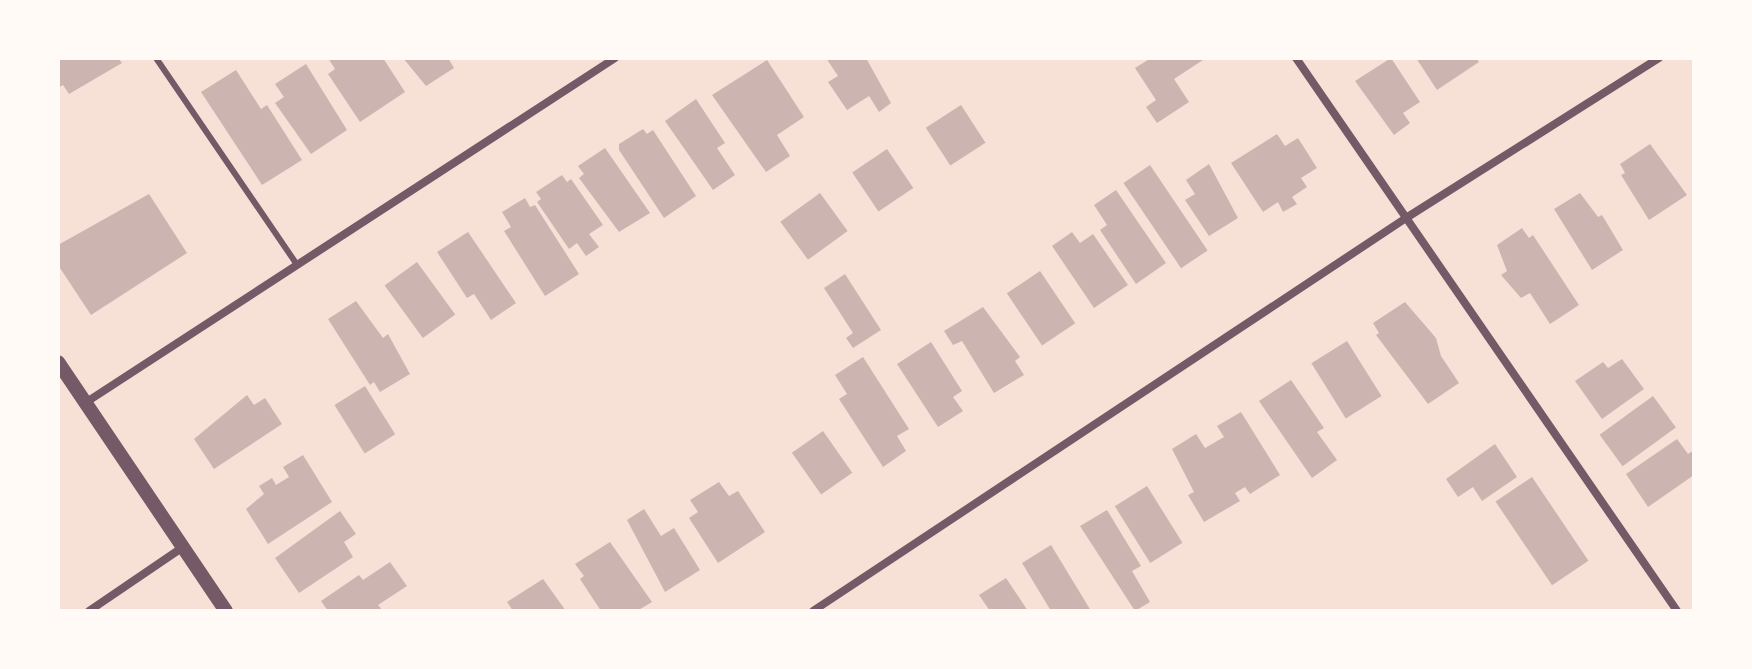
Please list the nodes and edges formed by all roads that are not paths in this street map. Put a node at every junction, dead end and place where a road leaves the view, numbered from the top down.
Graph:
1 (156, 58) edge
2 (615, 58) edge
3 (1296, 58) edge
4 (1659, 58) edge
5 (1406, 218) junction
6 (297, 265) junction
7 (58, 362) edge
8 (85, 403) junction
9 (183, 547) junction
10 (89, 611) edge
11 (226, 611) edge
12 (813, 611) edge
13 (1677, 611) edge

1 - 6 lane
2 - 6 street
3 - 5 street
4 - 5 street
5 - 12 street
5 - 13 street
6 - 8 street
7 - 8 street
8 - 9 street
9 - 10 street
9 - 11 street

